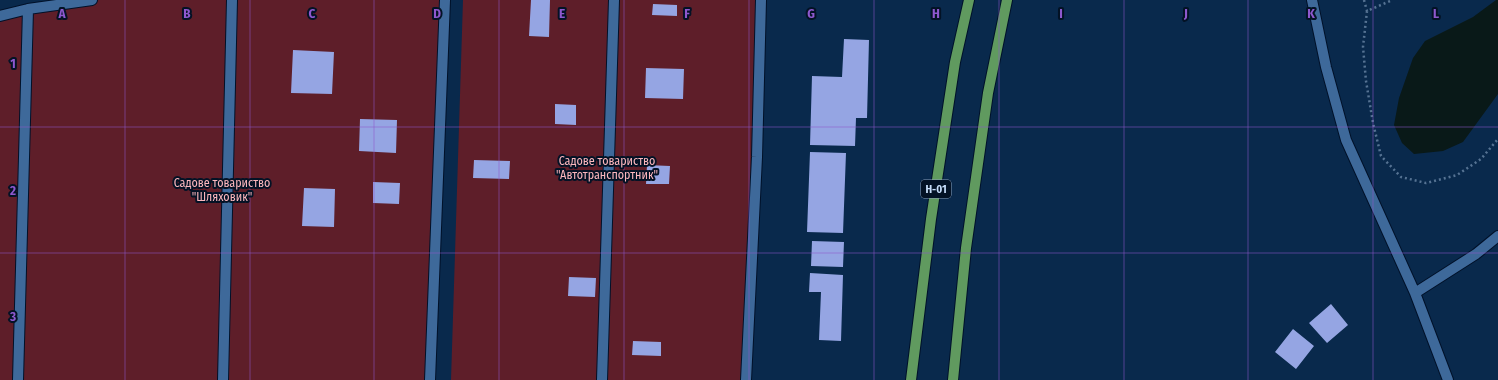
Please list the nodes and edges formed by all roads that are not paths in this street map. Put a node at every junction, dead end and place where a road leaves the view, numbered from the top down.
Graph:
1 (92, 0) edge
2 (232, 0) edge
3 (444, 0) edge
4 (614, 0) edge
5 (760, 0) edge
6 (969, 0) edge
7 (1007, 0) edge
8 (1312, 0) edge
9 (28, 9) junction
10 (0, 16) edge
11 (1498, 236) edge
12 (1415, 293) junction
13 (18, 380) edge
14 (223, 380) edge
15 (430, 380) edge
16 (602, 380) edge
17 (746, 380) edge
18 (911, 380) edge
19 (953, 380) edge
20 (1448, 380) edge

1 - 9 street
2 - 14 street
3 - 15 street
4 - 16 street
5 - 17 street
6 - 18 main road, Н-01
7 - 19 main road
8 - 12 street
9 - 10 street
9 - 13 street
11 - 12 street
12 - 20 street

